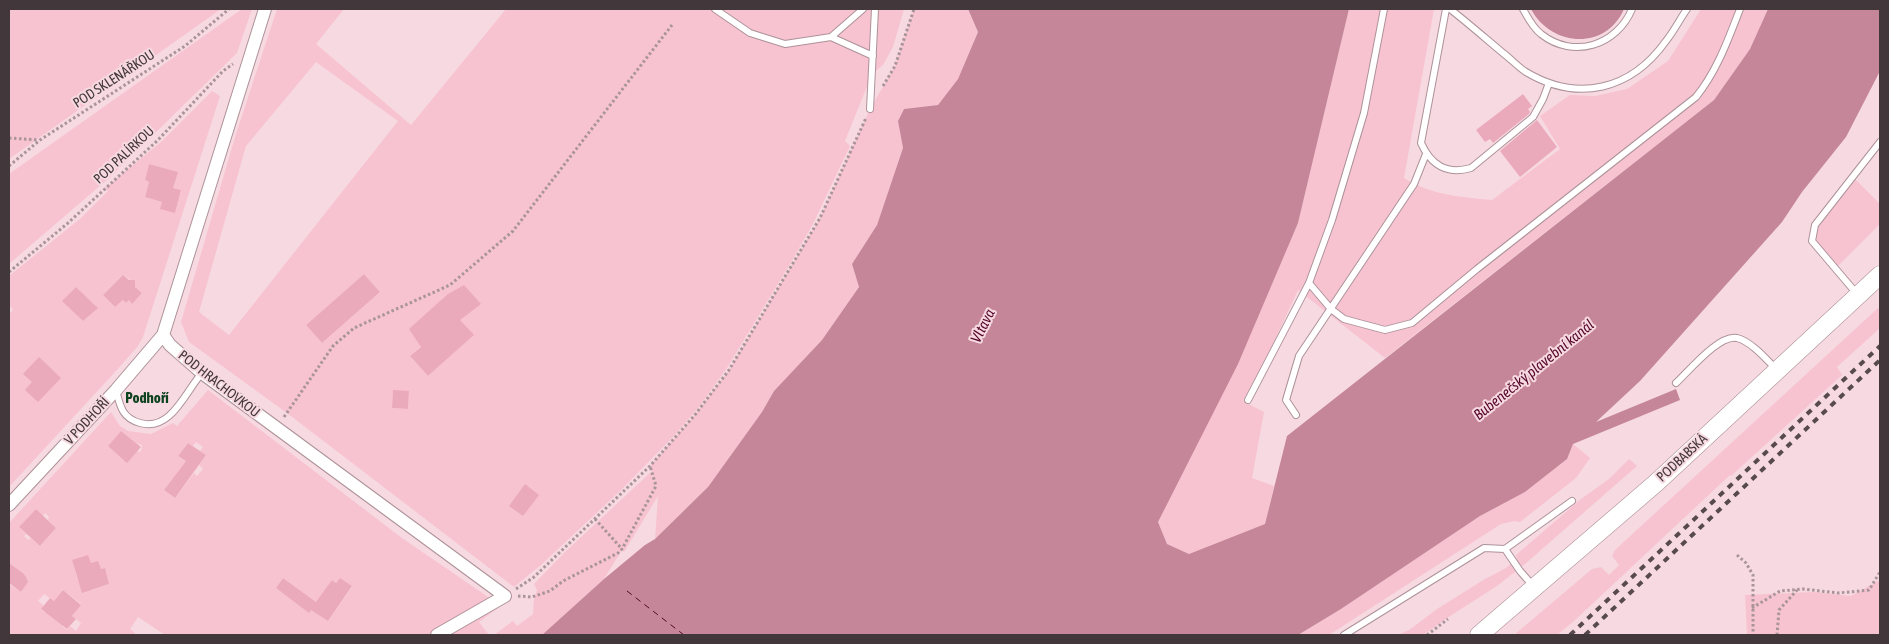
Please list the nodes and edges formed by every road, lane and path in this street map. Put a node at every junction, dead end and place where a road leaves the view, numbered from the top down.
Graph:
1 (229, 9) edge
2 (265, 9) edge
3 (715, 9) edge
4 (863, 9) edge
5 (875, 9) edge
6 (914, 9) edge
7 (1384, 9) edge
8 (1446, 9) edge
9 (1450, 9) edge
10 (1523, 9) edge
11 (1632, 9) edge
12 (1686, 9) edge
13 (1740, 9) edge
14 (672, 25) dead end
15 (831, 37) junction
16 (252, 51) junction
17 (873, 56) junction
18 (1549, 83) junction
19 (870, 109) junction
20 (9, 138) edge
21 (40, 140) junction
22 (1880, 142) edge
23 (1426, 154) junction
24 (9, 166) edge
25 (9, 272) edge
26 (1880, 275) edge
27 (1309, 283) junction
28 (1858, 295) junction
29 (1331, 309) junction
30 (163, 335) junction
31 (1777, 370) junction
32 (202, 373) junction
33 (1676, 383) dead end
34 (116, 390) junction
35 (1248, 400) dead end
36 (1296, 415) dead end
37 (277, 428) junction
38 (650, 466) junction
39 (1572, 501) dead end
40 (9, 505) edge
41 (595, 519) junction
42 (622, 549) junction
43 (1505, 549) junction
44 (1737, 556) dead end
45 (1880, 572) edge
46 (1535, 588) junction
47 (1797, 590) junction
48 (505, 596) junction
49 (1752, 608) junction
50 (1448, 619) dead end
51 (437, 635) edge
52 (1344, 635) edge
53 (1427, 635) edge
54 (1479, 635) edge
55 (1753, 635) edge
56 (1777, 635) edge

1 - 21 path, POD SKLENÁŘKOU
2 - 16 street
3 - 15 lane
4 - 15 lane
5 - 17 lane
6 - 19 path
7 - 27 lane
8 - 23 lane
9 - 18 lane
10 - 11 lane
12 - 18 lane
13 - 29 lane
14 - 37 path
15 - 17 lane
16 - 25 path, POD PALÍRKOU
16 - 30 street
17 - 19 lane
18 - 23 lane
19 - 38 path
20 - 21 path
21 - 24 path, POD SKLENÁŘKOU
22 - 28 lane
23 - 29 lane
26 - 28 main road, PODBABSKÁ
27 - 29 lane
27 - 35 lane
28 - 31 main road, PODBABSKÁ
29 - 36 lane
30 - 32 street, POD HRACHOVKOU
30 - 34 street, V PODHOŘÍ
31 - 33 lane
31 - 46 main road, PODBABSKÁ
32 - 34 lane
32 - 37 street, POD HRACHOVKOU
34 - 40 street, V PODHOŘÍ
37 - 48 street, POD HRACHOVKOU
38 - 41 path
38 - 42 path
39 - 43 lane
41 - 42 path
41 - 48 path
42 - 48 path
43 - 46 lane
43 - 52 lane
44 - 49 path
45 - 47 path
46 - 54 main road, PODBABSKÁ
47 - 49 path
47 - 56 path
48 - 51 street
49 - 55 path
50 - 53 path

